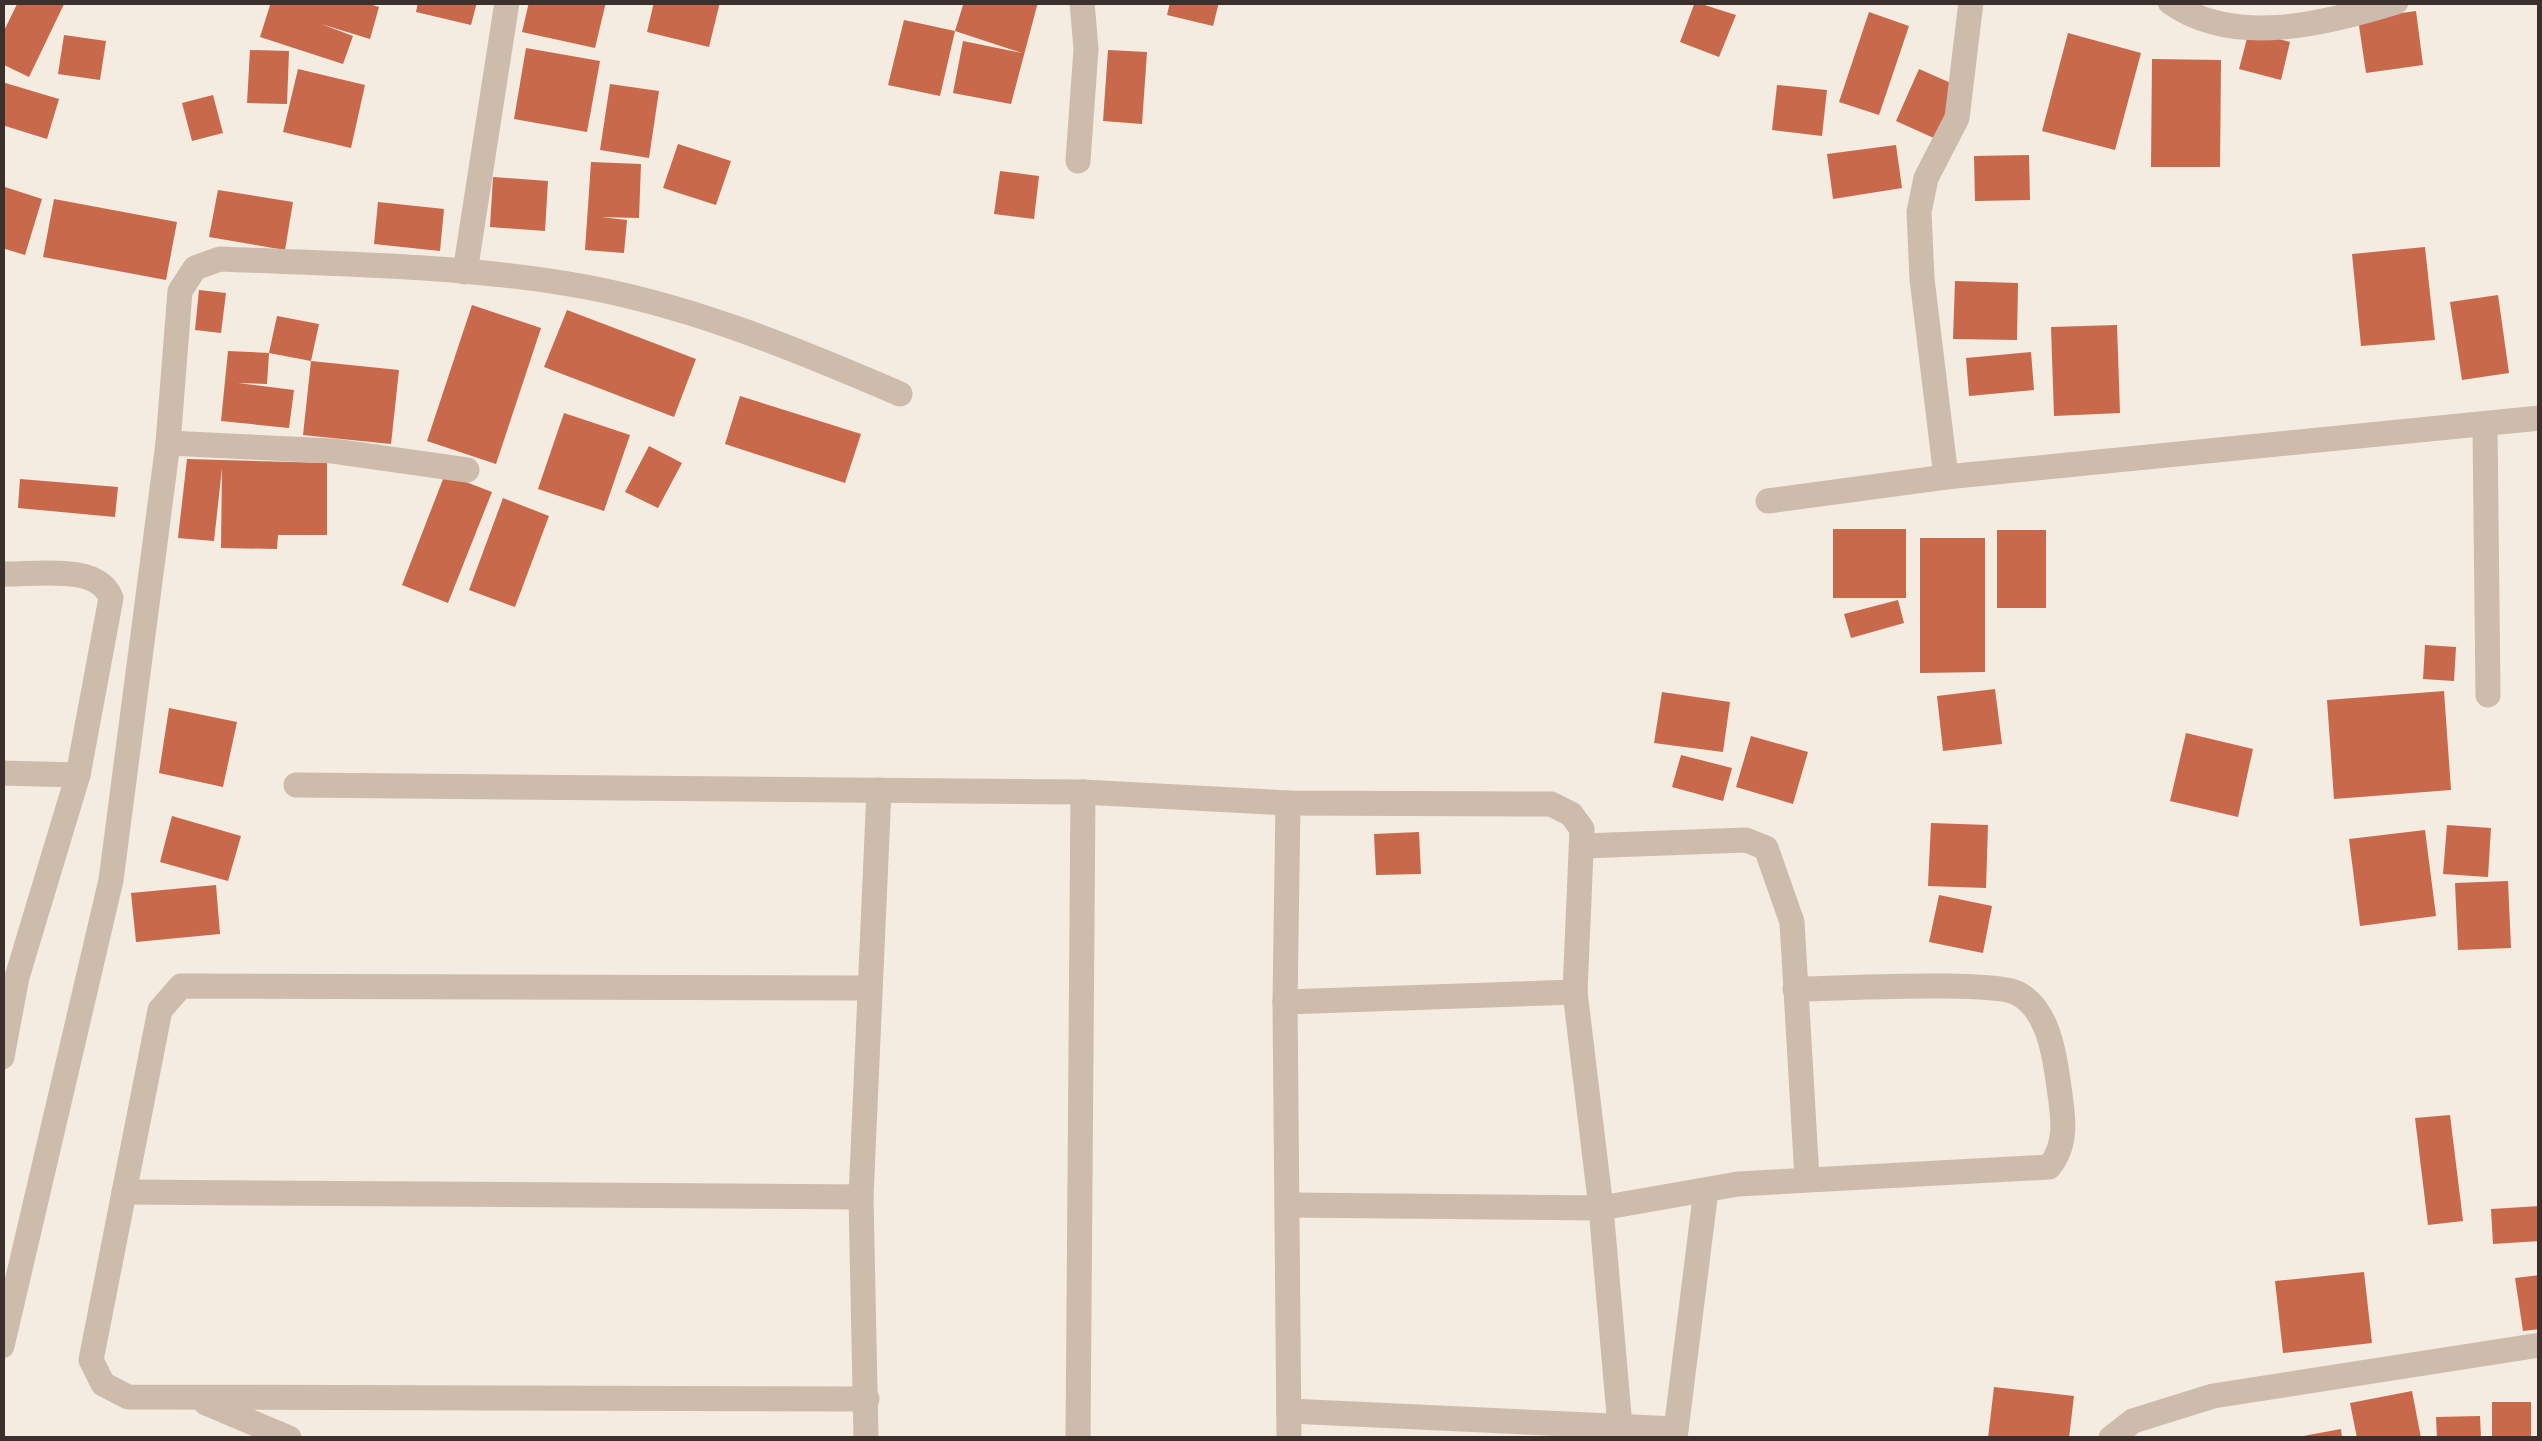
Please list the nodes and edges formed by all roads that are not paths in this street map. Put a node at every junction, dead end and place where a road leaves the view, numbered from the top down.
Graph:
1 (508, 2) edge
2 (1082, 2) edge
3 (1971, 2) edge
4 (2170, 2) edge
5 (2396, 2) edge
6 (1078, 162) dead end
7 (465, 272) junction
8 (900, 394) dead end
9 (2540, 418) edge
10 (2485, 426) junction
11 (168, 443) junction
12 (468, 470) dead end
13 (1946, 477) junction
14 (1768, 501) dead end
15 (2, 574) edge
16 (2488, 696) dead end
17 (2, 773) edge
18 (78, 775) junction
19 (296, 784) dead end
20 (879, 790) junction
21 (1083, 792) junction
22 (1288, 803) junction
23 (1583, 846) junction
24 (10, 976) edge
25 (868, 988) junction
26 (1796, 989) junction
27 (1576, 992) junction
28 (1284, 1002) junction
29 (2, 1057) edge
30 (1807, 1178) junction
31 (1706, 1190) junction
32 (124, 1192) junction
33 (861, 1196) junction
34 (1287, 1205) junction
35 (1601, 1208) junction
36 (2540, 1345) edge
37 (2, 1346) edge
38 (197, 1399) junction
39 (866, 1399) junction
40 (1289, 1411) junction
41 (1619, 1433) edge
42 (1676, 1434) edge
43 (289, 1438) edge
44 (866, 1438) edge
45 (1078, 1438) edge
46 (1289, 1438) edge
47 (2112, 1438) edge

1 - 7 street
2 - 6 street
3 - 13 street
4 - 5 street
7 - 8 street
7 - 11 street
9 - 10 street
10 - 13 street
10 - 16 street
11 - 12 street
11 - 37 street
13 - 14 street
15 - 18 street
17 - 18 street
18 - 24 street
19 - 20 street
20 - 21 street
20 - 25 street
21 - 22 street
21 - 45 street
22 - 23 street
22 - 28 street
23 - 26 street
23 - 27 street
24 - 29 street
25 - 32 street
25 - 33 street
26 - 30 street
26 - 30 street
27 - 28 street
27 - 35 street
28 - 34 street
30 - 31 street
31 - 35 street
31 - 42 street
32 - 33 street
32 - 38 street
33 - 39 street
34 - 35 street
34 - 40 street
35 - 41 street
36 - 47 street
38 - 39 street
38 - 43 street
39 - 44 street
40 - 41 street
40 - 46 street
41 - 42 street

